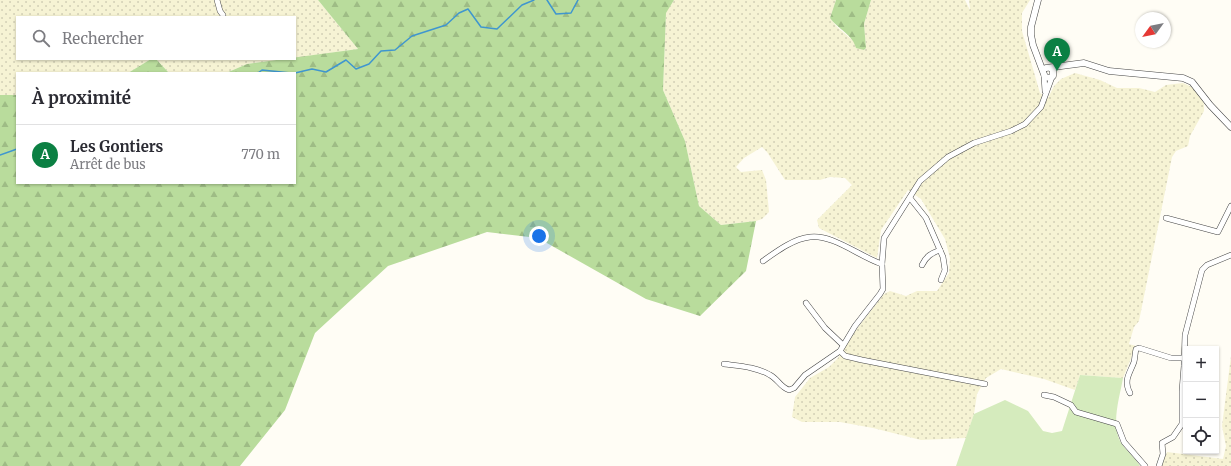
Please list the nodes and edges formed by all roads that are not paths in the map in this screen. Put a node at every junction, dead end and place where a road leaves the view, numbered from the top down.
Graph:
1 (217, 0) edge
2 (1038, 0) edge
3 (223, 15) dead end
4 (1066, 66) junction
5 (1046, 71) junction
6 (1054, 74) junction
7 (1045, 93) junction
8 (1231, 126) edge
9 (910, 198) junction
10 (1231, 206) edge
11 (1166, 218) dead end
12 (940, 250) junction
13 (1231, 255) edge
14 (763, 260) dead end
15 (882, 264) junction
16 (922, 265) dead end
17 (941, 280) dead end
18 (806, 303) dead end
19 (843, 345) junction
20 (1185, 346) edge
21 (840, 351) junction
22 (1183, 358) edge
23 (724, 364) dead end
24 (1183, 379) edge
25 (985, 384) dead end
26 (1130, 393) dead end
27 (1044, 395) dead end
28 (1145, 466) edge
29 (1159, 466) edge

1 - 3 street
2 - 5 street
4 - 5 street
4 - 6 street
4 - 8 street
5 - 6 street
5 - 7 street
6 - 7 street
7 - 9 street
9 - 12 street
9 - 15 street
10 - 11 street
12 - 16 street
12 - 17 street
13 - 20 street
14 - 15 street
15 - 19 street
18 - 19 street
19 - 21 street
21 - 23 street
21 - 25 street
22 - 26 street
24 - 29 street
27 - 28 street

